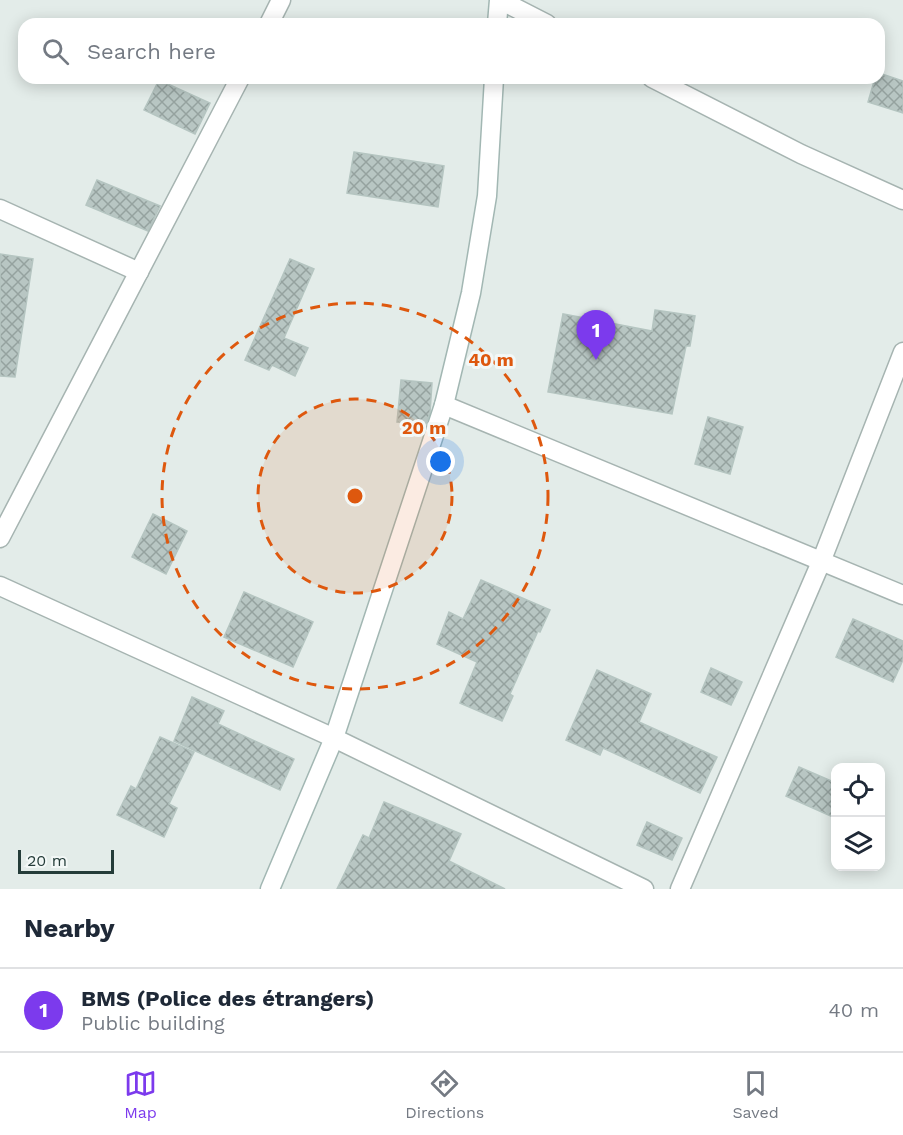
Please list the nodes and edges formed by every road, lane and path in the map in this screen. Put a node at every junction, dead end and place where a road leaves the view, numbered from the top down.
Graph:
1 (281, 0) edge
2 (499, 0) edge
3 (271, 18) edge
4 (498, 18) edge
5 (535, 18) edge
6 (237, 84) edge
7 (494, 84) edge
8 (664, 84) edge
9 (903, 200) edge
10 (0, 209) edge
11 (140, 272) junction
12 (903, 352) edge
13 (444, 405) junction
14 (0, 538) edge
15 (821, 562) junction
16 (0, 585) edge
17 (903, 595) edge
18 (334, 738) junction
19 (270, 889) edge
20 (644, 889) edge
21 (680, 889) edge

1 - 3 street
2 - 4 street
2 - 5 street
6 - 11 street
7 - 13 street
8 - 9 street
10 - 11 street
11 - 14 street
12 - 15 street
13 - 15 street
13 - 18 street
15 - 17 street
15 - 21 street
16 - 18 street
18 - 19 street
18 - 20 street

